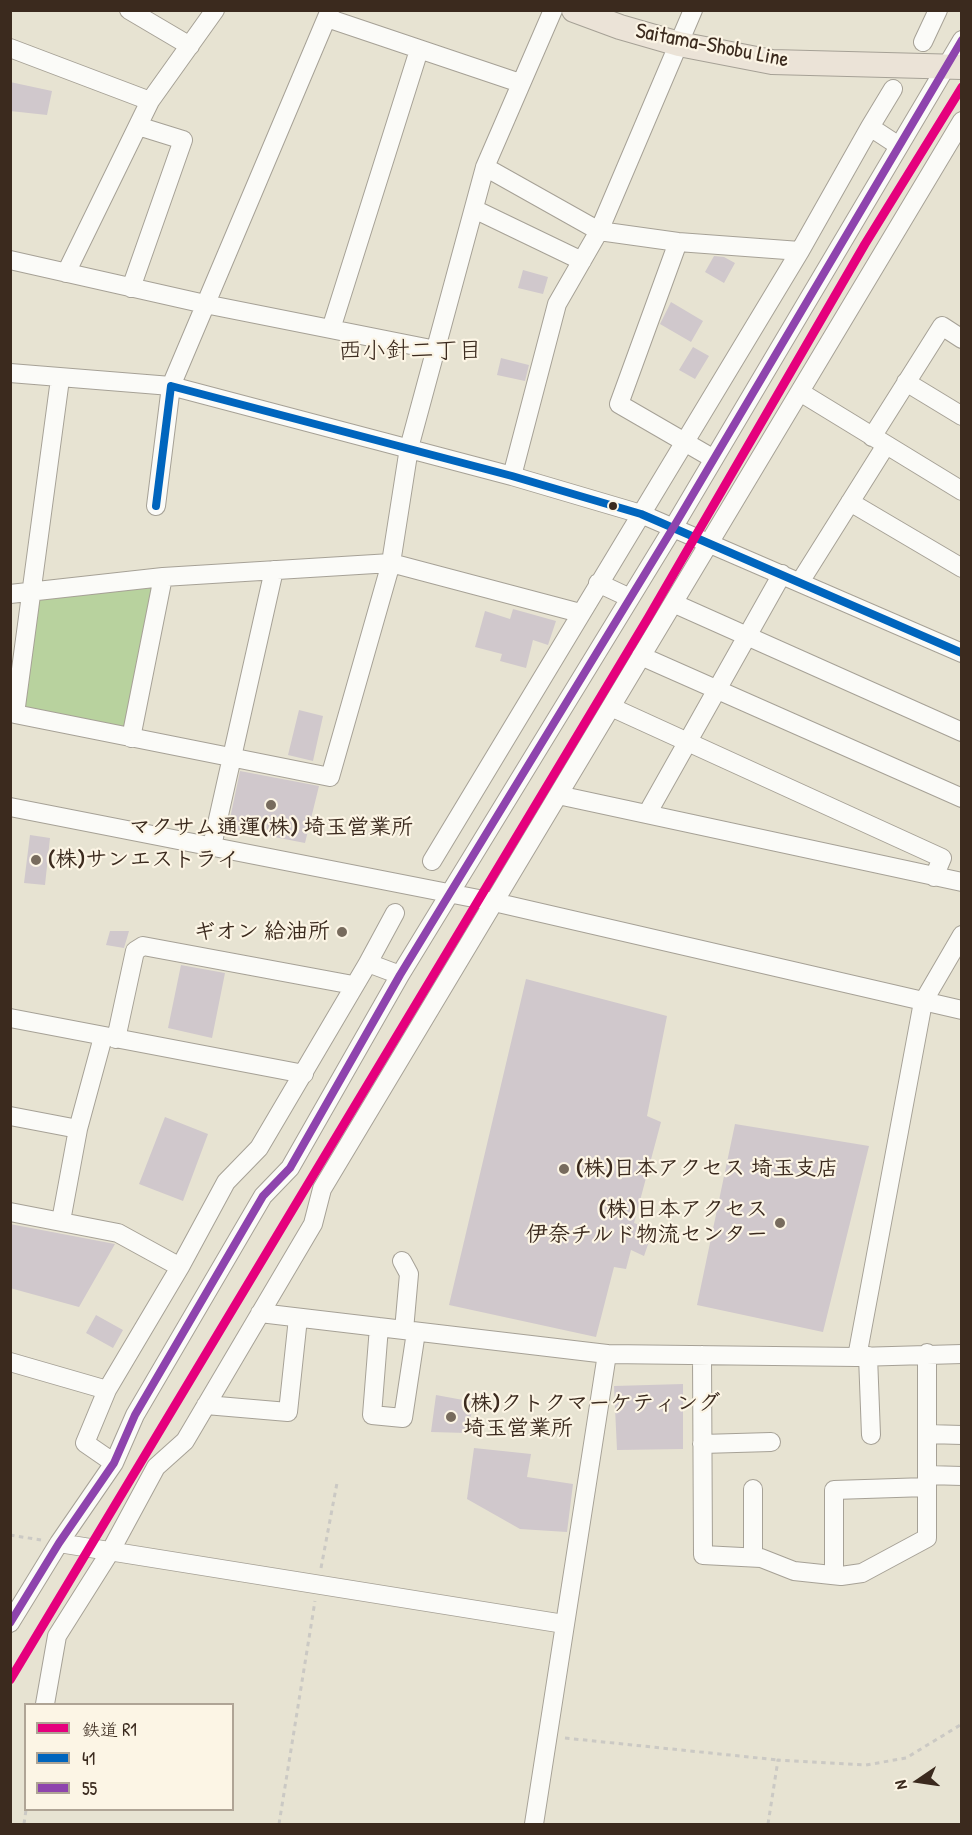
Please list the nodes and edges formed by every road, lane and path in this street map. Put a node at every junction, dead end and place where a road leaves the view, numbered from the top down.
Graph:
1 (129, 10) edge
2 (215, 10) edge
3 (553, 10) edge
4 (574, 10) edge
5 (693, 10) edge
6 (938, 10) edge
7 (329, 14) edge
8 (962, 40) edge
9 (923, 42) dead end
10 (679, 44) junction
11 (190, 46) junction
12 (10, 48) edge
13 (419, 50) junction
14 (954, 67) edge
15 (520, 83) junction
16 (893, 89) dead end
17 (150, 101) junction
18 (962, 121) edge
19 (138, 126) junction
20 (870, 127) junction
21 (899, 146) junction
22 (485, 167) junction
23 (474, 209) junction
24 (599, 231) junction
25 (678, 242) junction
26 (800, 251) junction
27 (10, 260) edge
28 (582, 261) junction
29 (66, 273) junction
30 (131, 288) junction
31 (205, 304) junction
32 (331, 329) junction
33 (962, 339) edge
34 (436, 350) junction
35 (10, 373) edge
36 (60, 379) junction
37 (906, 382) junction
38 (171, 386) junction
39 (800, 392) junction
40 (962, 416) edge
41 (879, 441) junction
42 (684, 443) junction
43 (409, 448) junction
44 (714, 459) junction
45 (512, 476) junction
46 (962, 491) edge
47 (850, 502) junction
48 (156, 506) dead end
49 (640, 514) junction
50 (673, 528) junction
51 (709, 543) junction
52 (391, 563) junction
53 (962, 568) edge
54 (274, 570) junction
55 (782, 574) junction
56 (163, 577) junction
57 (800, 582) junction
58 (598, 583) junction
59 (10, 594) edge
60 (30, 594) junction
61 (630, 598) junction
62 (673, 603) junction
63 (580, 613) junction
64 (748, 636) junction
65 (962, 653) edge
66 (641, 656) junction
67 (717, 691) junction
68 (611, 707) junction
69 (962, 732) edge
70 (131, 738) junction
71 (687, 744) junction
72 (232, 759) junction
73 (558, 795) junction
74 (962, 798) edge
75 (10, 807) edge
76 (647, 814) junction
77 (212, 846) junction
78 (432, 861) dead end
79 (934, 877) junction
80 (962, 882) edge
81 (448, 894) junction
82 (494, 902) junction
83 (395, 913) dead end
84 (962, 935) edge
85 (368, 963) junction
86 (400, 975) junction
87 (353, 986) junction
88 (923, 1002) junction
89 (962, 1010) edge
90 (10, 1018) edge
91 (109, 1038) junction
92 (304, 1074) junction
93 (10, 1116) edge
94 (78, 1129) junction
95 (10, 1212) edge
96 (61, 1221) junction
97 (402, 1261) dead end
98 (180, 1267) junction
99 (260, 1313) junction
100 (298, 1318) junction
101 (379, 1327) junction
102 (410, 1331) junction
103 (927, 1353) junction
104 (607, 1354) junction
105 (962, 1354) edge
106 (702, 1355) junction
107 (862, 1356) junction
108 (10, 1362) edge
109 (106, 1390) junction
110 (206, 1406) junction
111 (927, 1434) junction
112 (871, 1435) dead end
113 (962, 1435) edge
114 (771, 1442) dead end
115 (702, 1444) junction
116 (114, 1463) junction
117 (962, 1476) edge
118 (927, 1481) junction
119 (336, 1483) dead end
120 (753, 1488) dead end
121 (10, 1535) edge
122 (58, 1543) junction
123 (110, 1552) junction
124 (753, 1557) junction
125 (834, 1575) junction
126 (318, 1585) junction
127 (10, 1623) edge
128 (564, 1624) junction
129 (45, 1703) edge
130 (962, 1724) edge
131 (548, 1736) junction
132 (778, 1760) junction
133 (279, 1824) edge
134 (534, 1824) edge
135 (768, 1824) edge

1 - 11 street
2 - 11 street
3 - 15 street
4 - 10 main road, Saitama-Shobu Line
5 - 10 street
6 - 9 street
7 - 13 street
7 - 31 street
8 - 14 street
10 - 14 main road, Saitama-Shobu Line
10 - 24 street
11 - 17 street
12 - 17 street
13 - 15 street
13 - 32 street
14 - 21 street
15 - 22 street
16 - 20 street
17 - 19 street
18 - 39 street
19 - 29 street
19 - 30 street
20 - 21 street
20 - 26 street
21 - 44 street
22 - 23 street
22 - 24 street
23 - 28 street
23 - 34 street
24 - 25 street
24 - 28 street
25 - 26 street
25 - 42 street
26 - 42 street
27 - 29 street
28 - 45 street
29 - 30 street
30 - 31 street
31 - 32 street
31 - 38 street
32 - 34 street
33 - 37 street
34 - 43 street
35 - 36 street
36 - 38 street
36 - 60 street
37 - 40 street
37 - 41 street
38 - 43 street
38 - 48 street
39 - 41 street
39 - 51 street
41 - 46 street
41 - 47 street
42 - 44 street
42 - 49 street
43 - 45 street
43 - 52 street
44 - 50 street
45 - 49 street
47 - 53 street
47 - 57 street
49 - 50 street
49 - 58 street
50 - 51 street
50 - 61 street
51 - 55 street
51 - 62 street
52 - 54 street
52 - 63 street
52 - 72 street
54 - 56 street
54 - 72 street
55 - 57 street
55 - 64 street
56 - 60 street
56 - 70 street
57 - 65 street
58 - 61 street
58 - 63 street
59 - 60 street
60 - 70 street
61 - 81 street
62 - 64 street
62 - 66 street
63 - 78 street
64 - 67 street
64 - 69 street
66 - 67 street
66 - 68 street
67 - 71 street
67 - 74 street
68 - 71 street
68 - 73 street
70 - 72 street
71 - 76 street
71 - 79 street
72 - 77 street
73 - 76 street
73 - 82 street
75 - 77 street
76 - 79 street
77 - 81 street
79 - 80 street
81 - 82 street
81 - 86 street
82 - 88 street
82 - 99 street
83 - 85 street
84 - 88 street
85 - 86 street
85 - 87 street
86 - 116 street
87 - 91 street
87 - 92 street
88 - 89 street
88 - 107 street
90 - 91 street
91 - 92 street
91 - 94 street
92 - 98 street
93 - 94 street
94 - 96 street
95 - 96 street
96 - 98 street
97 - 102 street
98 - 109 street
99 - 100 street
99 - 110 street
100 - 101 street
100 - 110 street
101 - 102 street
101 - 102 street
102 - 104 street
103 - 105 street
103 - 107 street
103 - 111 street
104 - 106 street
104 - 128 street
106 - 107 street
106 - 115 street
107 - 112 street
108 - 109 street
109 - 116 street
110 - 123 street
111 - 113 street
111 - 118 street
114 - 115 street
115 - 124 street
116 - 122 street
117 - 118 street
118 - 125 street
118 - 125 street
119 - 126 path
120 - 124 street
121 - 122 path
122 - 123 street
122 - 127 street
123 - 126 street
123 - 129 street
124 - 125 street
126 - 128 street
126 - 133 path
128 - 131 street
130 - 132 path
131 - 132 path
131 - 134 street
132 - 135 path

